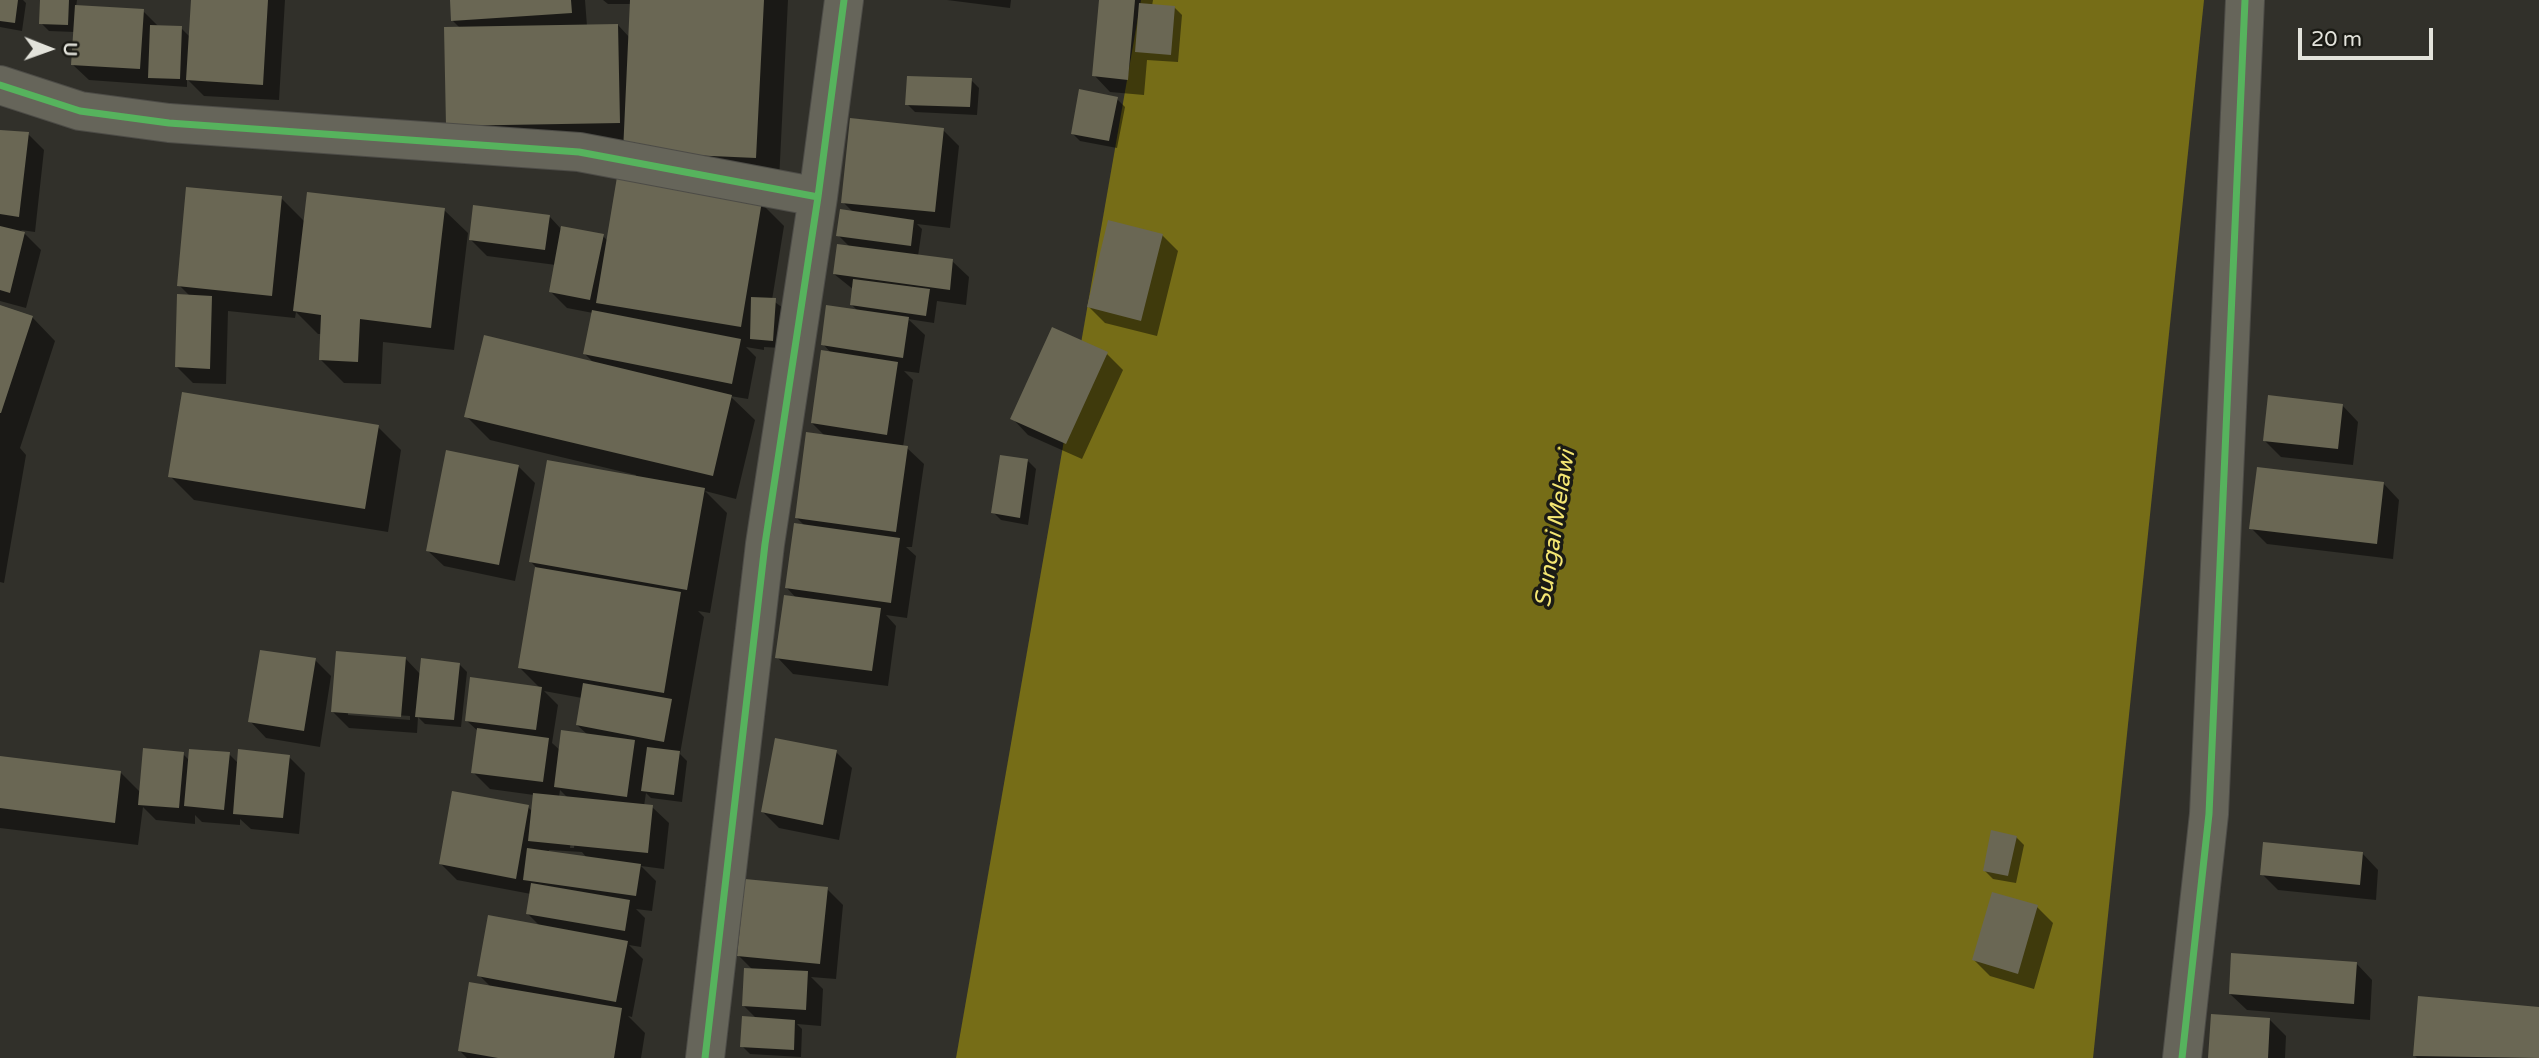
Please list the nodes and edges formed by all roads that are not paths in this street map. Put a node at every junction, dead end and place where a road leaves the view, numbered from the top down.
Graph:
1 (844, 0) edge
2 (2245, 0) edge
3 (0, 85) edge
4 (817, 197) junction
5 (705, 1058) edge
6 (2182, 1058) edge

1 - 4 street
2 - 6 street
3 - 4 street
4 - 5 street

